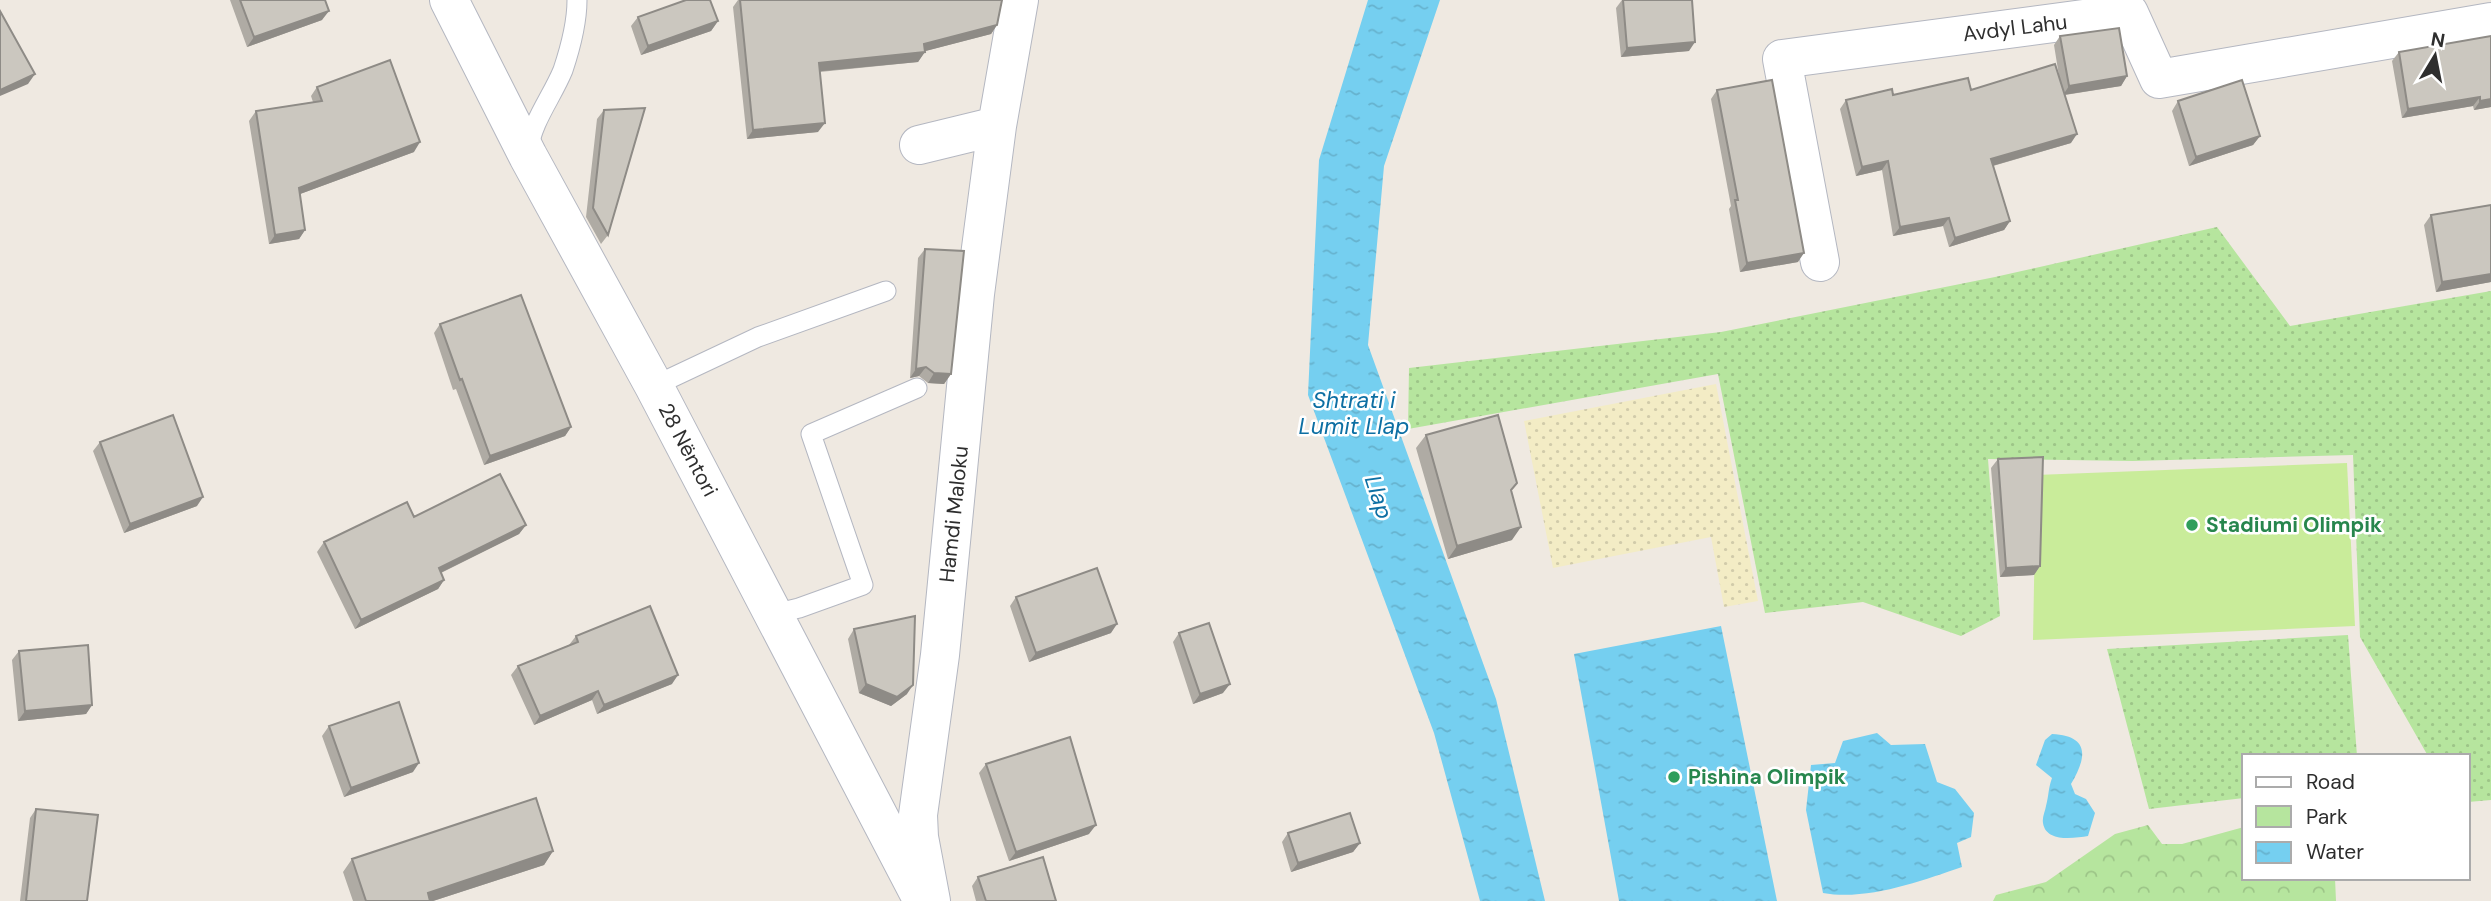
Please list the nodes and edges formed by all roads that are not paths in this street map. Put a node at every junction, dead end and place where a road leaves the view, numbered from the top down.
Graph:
1 (449, 0) edge
2 (577, 0) edge
3 (1019, 0) edge
4 (2491, 22) edge
5 (997, 125) junction
6 (919, 145) dead end
7 (528, 156) junction
8 (1820, 262) dead end
9 (886, 291) dead end
10 (654, 386) junction
11 (916, 388) edge
12 (774, 614) junction
13 (923, 901) edge
14 (931, 901) edge

1 - 7 street, 28 Nëntori
2 - 7 lane
3 - 5 street, Hamdi Maloku
4 - 8 street, Avdyl Lahu
5 - 6 street
5 - 14 street, Hamdi Maloku
7 - 10 street, 28 Nëntori
9 - 10 lane
10 - 12 street, 28 Nëntori
11 - 12 lane
12 - 13 street, 28 Nëntori

